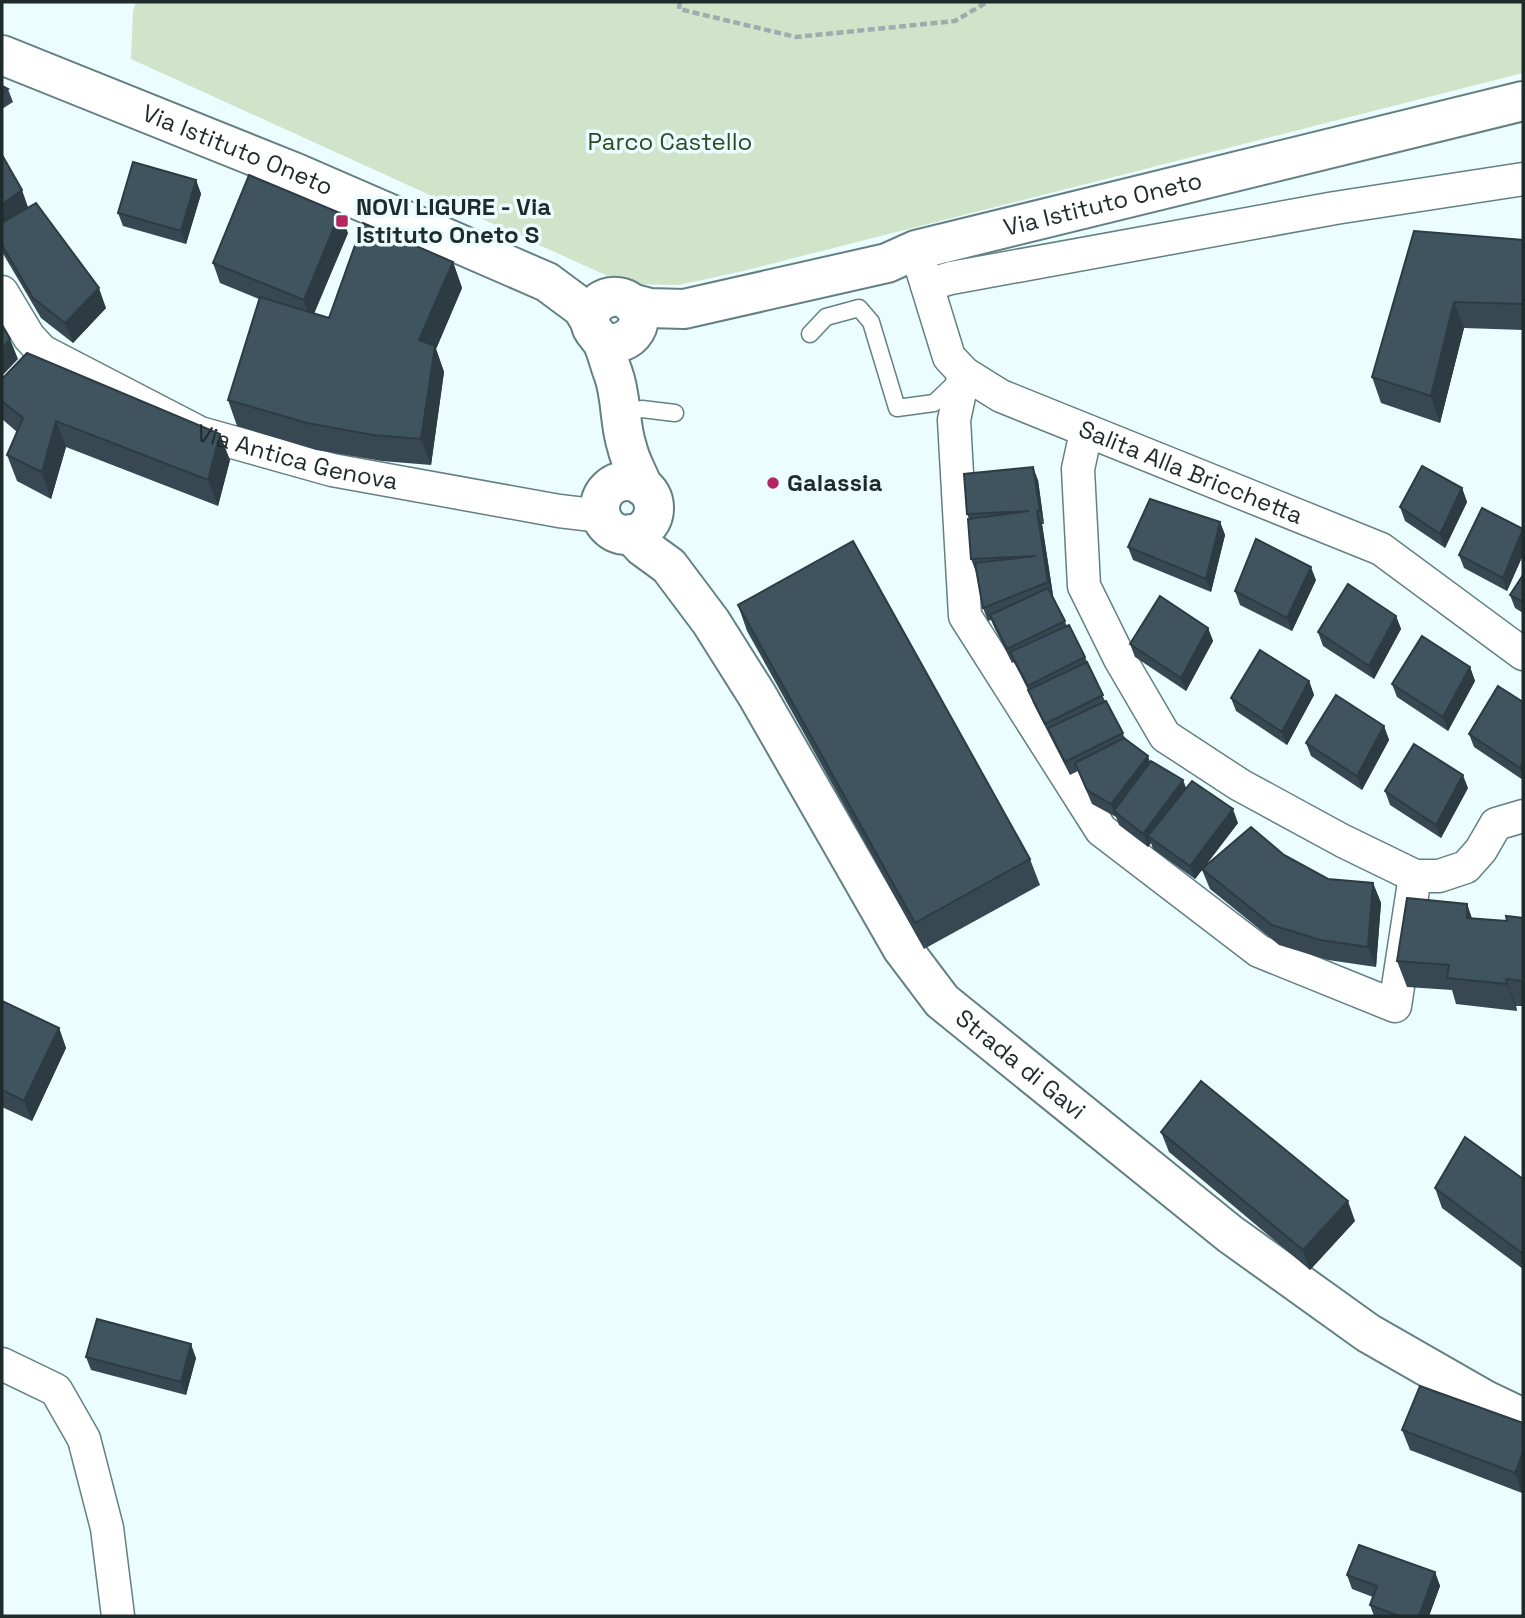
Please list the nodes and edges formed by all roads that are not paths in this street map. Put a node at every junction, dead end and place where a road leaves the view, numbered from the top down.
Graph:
1 (2, 55) edge
2 (1523, 101) edge
3 (1523, 179) edge
4 (921, 267) junction
5 (2, 292) edge
6 (616, 322) junction
7 (810, 334) dead end
8 (964, 373) junction
9 (675, 414) dead end
10 (1086, 432) junction
11 (626, 473) junction
12 (1523, 654) edge
13 (1523, 816) edge
14 (1415, 876) junction
15 (2, 1364) edge
16 (1523, 1418) edge
17 (118, 1616) edge

1 - 6 main road, Via Istituto Oneto
2 - 4 main road, Via Istituto Oneto
3 - 4 street
4 - 6 main road, Via Istituto Oneto
4 - 8 street, Salita Alla Bricchetta
5 - 11 street, Via Antica Genova
6 - 11 main road
7 - 8 lane
8 - 10 street, Salita Alla Bricchetta
8 - 14 street
9 - 11 lane
10 - 12 street, Salita Alla Bricchetta
10 - 14 street
11 - 16 main road, Strada di Gavi
13 - 14 street
15 - 17 street

